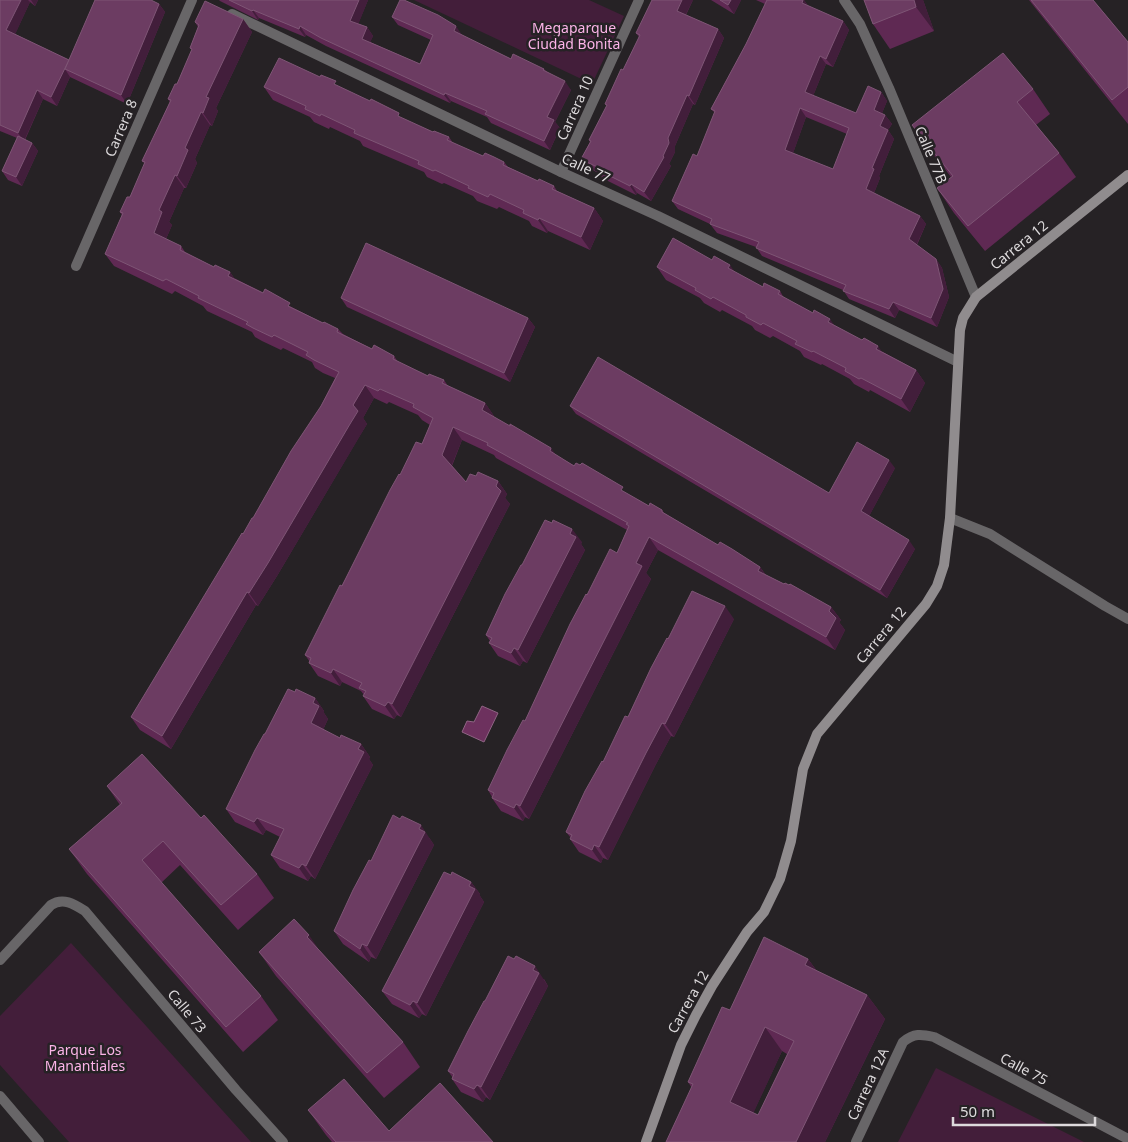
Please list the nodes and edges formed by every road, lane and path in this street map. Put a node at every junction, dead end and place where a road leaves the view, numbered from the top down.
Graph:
1 (192, 0) edge
2 (639, 0) edge
3 (844, 0) edge
4 (219, 9) edge
5 (561, 172) junction
6 (1128, 175) edge
7 (76, 266) dead end
8 (976, 297) junction
9 (958, 362) junction
10 (950, 518) junction
11 (1128, 618) edge
12 (0, 960) edge
13 (934, 1037) joint
14 (0, 1096) edge
15 (1128, 1139) edge
16 (39, 1142) edge
17 (283, 1142) edge
18 (646, 1142) edge
19 (856, 1142) edge

1 - 7 street, Carrera 8
2 - 5 street, Carrera 10
3 - 8 street, Calle 77B
4 - 5 street, Calle 77
5 - 9 street, Calle 77
6 - 8 main road, Carrera 12
8 - 9 main road, Carrera 12
9 - 10 main road, Carrera 12
10 - 11 street
10 - 18 main road, Carrera 12
12 - 17 street, Calle 73
13 - 15 street, Calle 75
13 - 19 street, Carrera 12A
14 - 16 street

